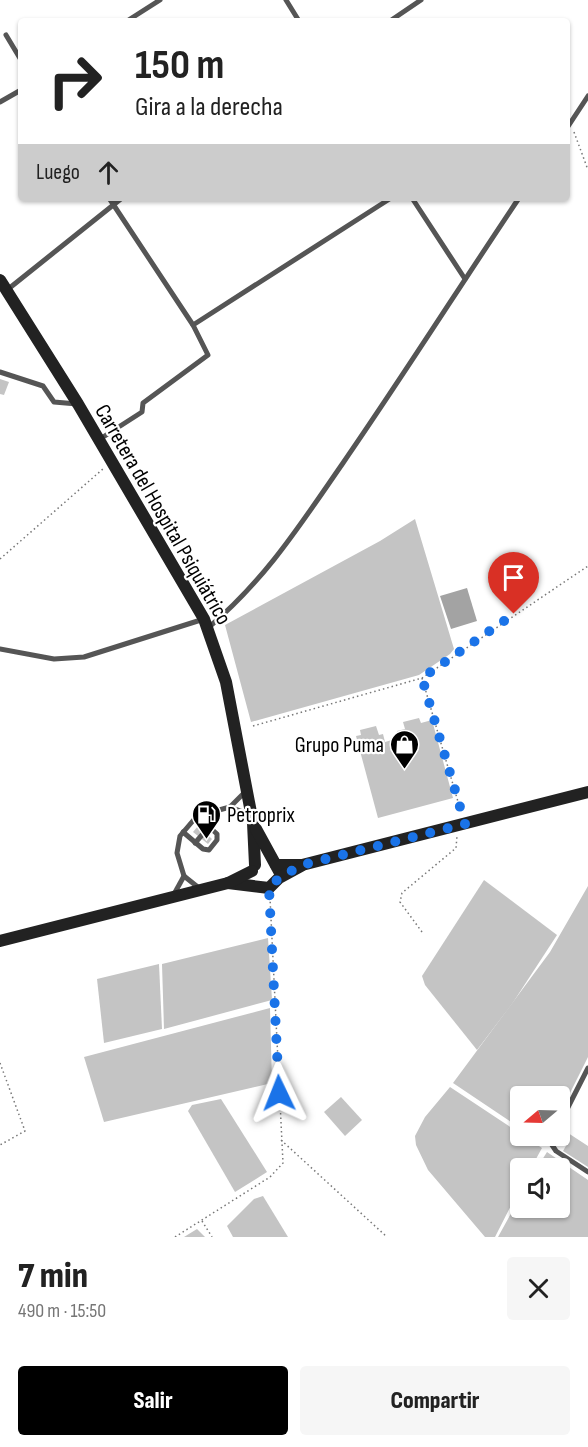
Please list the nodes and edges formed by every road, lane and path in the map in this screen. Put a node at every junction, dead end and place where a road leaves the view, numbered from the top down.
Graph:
1 (160, 0) edge
2 (286, 0) edge
3 (421, 0) edge
4 (132, 18) edge
5 (297, 18) edge
6 (394, 18) edge
7 (6, 35) dead end
8 (18, 55) edge
9 (18, 92) edge
10 (588, 96) edge
11 (0, 102) edge
12 (570, 123) edge
13 (570, 127) edge
14 (588, 170) edge
15 (111, 201) edge
16 (118, 201) edge
17 (386, 201) edge
18 (414, 201) edge
19 (517, 201) edge
20 (113, 204) junction
21 (465, 279) junction
22 (3, 285) edge
23 (193, 326) junction
24 (0, 372) edge
25 (78, 404) junction
26 (99, 440) junction
27 (111, 462) junction
28 (0, 559) edge
29 (588, 566) edge
30 (206, 624) junction
31 (0, 649) edge
32 (422, 678) junction
33 (254, 726) dead end
34 (247, 790) junction
35 (588, 792) edge
36 (231, 807) junction
37 (197, 816) junction
38 (252, 819) junction
39 (459, 825) junction
40 (209, 827) junction
41 (183, 832) junction
42 (195, 843) junction
43 (274, 864) junction
44 (302, 865) junction
45 (254, 868) junction
46 (184, 876) junction
47 (279, 878) junction
48 (228, 883) junction
49 (264, 887) junction
50 (201, 890) junction
51 (173, 898) junction
52 (422, 932) dead end
53 (0, 941) edge
54 (0, 1063) edge
55 (588, 1068) edge
56 (570, 1104) edge
57 (280, 1139) junction
58 (0, 1145) edge
59 (553, 1146) edge
60 (588, 1172) edge
61 (202, 1220) junction
62 (175, 1237) edge
63 (212, 1237) edge
64 (387, 1237) edge

1 - 4 lane
2 - 5 lane
3 - 6 lane
7 - 8 lane
9 - 11 lane
10 - 12 lane
13 - 14 path
15 - 20 lane
16 - 20 lane
17 - 23 lane
18 - 21 lane
19 - 21 lane
20 - 22 lane
20 - 23 lane
21 - 30 lane
22 - 25 street, Carretera del Hospital Psiquiátrico
23 - 26 lane
24 - 25 lane
25 - 26 street, Carretera del Hospital Psiquiátrico
26 - 27 street, Carretera del Hospital Psiquiátrico
27 - 28 path
27 - 30 street, Carretera del Hospital Psiquiátrico
29 - 32 path
30 - 31 lane
30 - 34 street, Carretera del Hospital Psiquiátrico
32 - 33 path
32 - 39 path
34 - 36 lane
34 - 38 street, Carretera del Hospital Psiquiátrico
35 - 39 street
36 - 37 lane
36 - 38 lane
37 - 40 lane
37 - 41 lane
38 - 43 street
38 - 45 street
39 - 44 street
39 - 52 path
40 - 42 lane
40 - 42 lane
41 - 42 lane
41 - 46 lane
43 - 44 street
43 - 45 street
43 - 47 street
44 - 47 street
45 - 48 street
45 - 49 street
46 - 50 lane
46 - 51 lane
47 - 49 street
48 - 49 street
48 - 50 street
49 - 57 path
50 - 51 street
51 - 53 street
54 - 58 path
55 - 56 lane
57 - 61 path
57 - 64 path
59 - 60 lane
61 - 62 path
61 - 63 path

